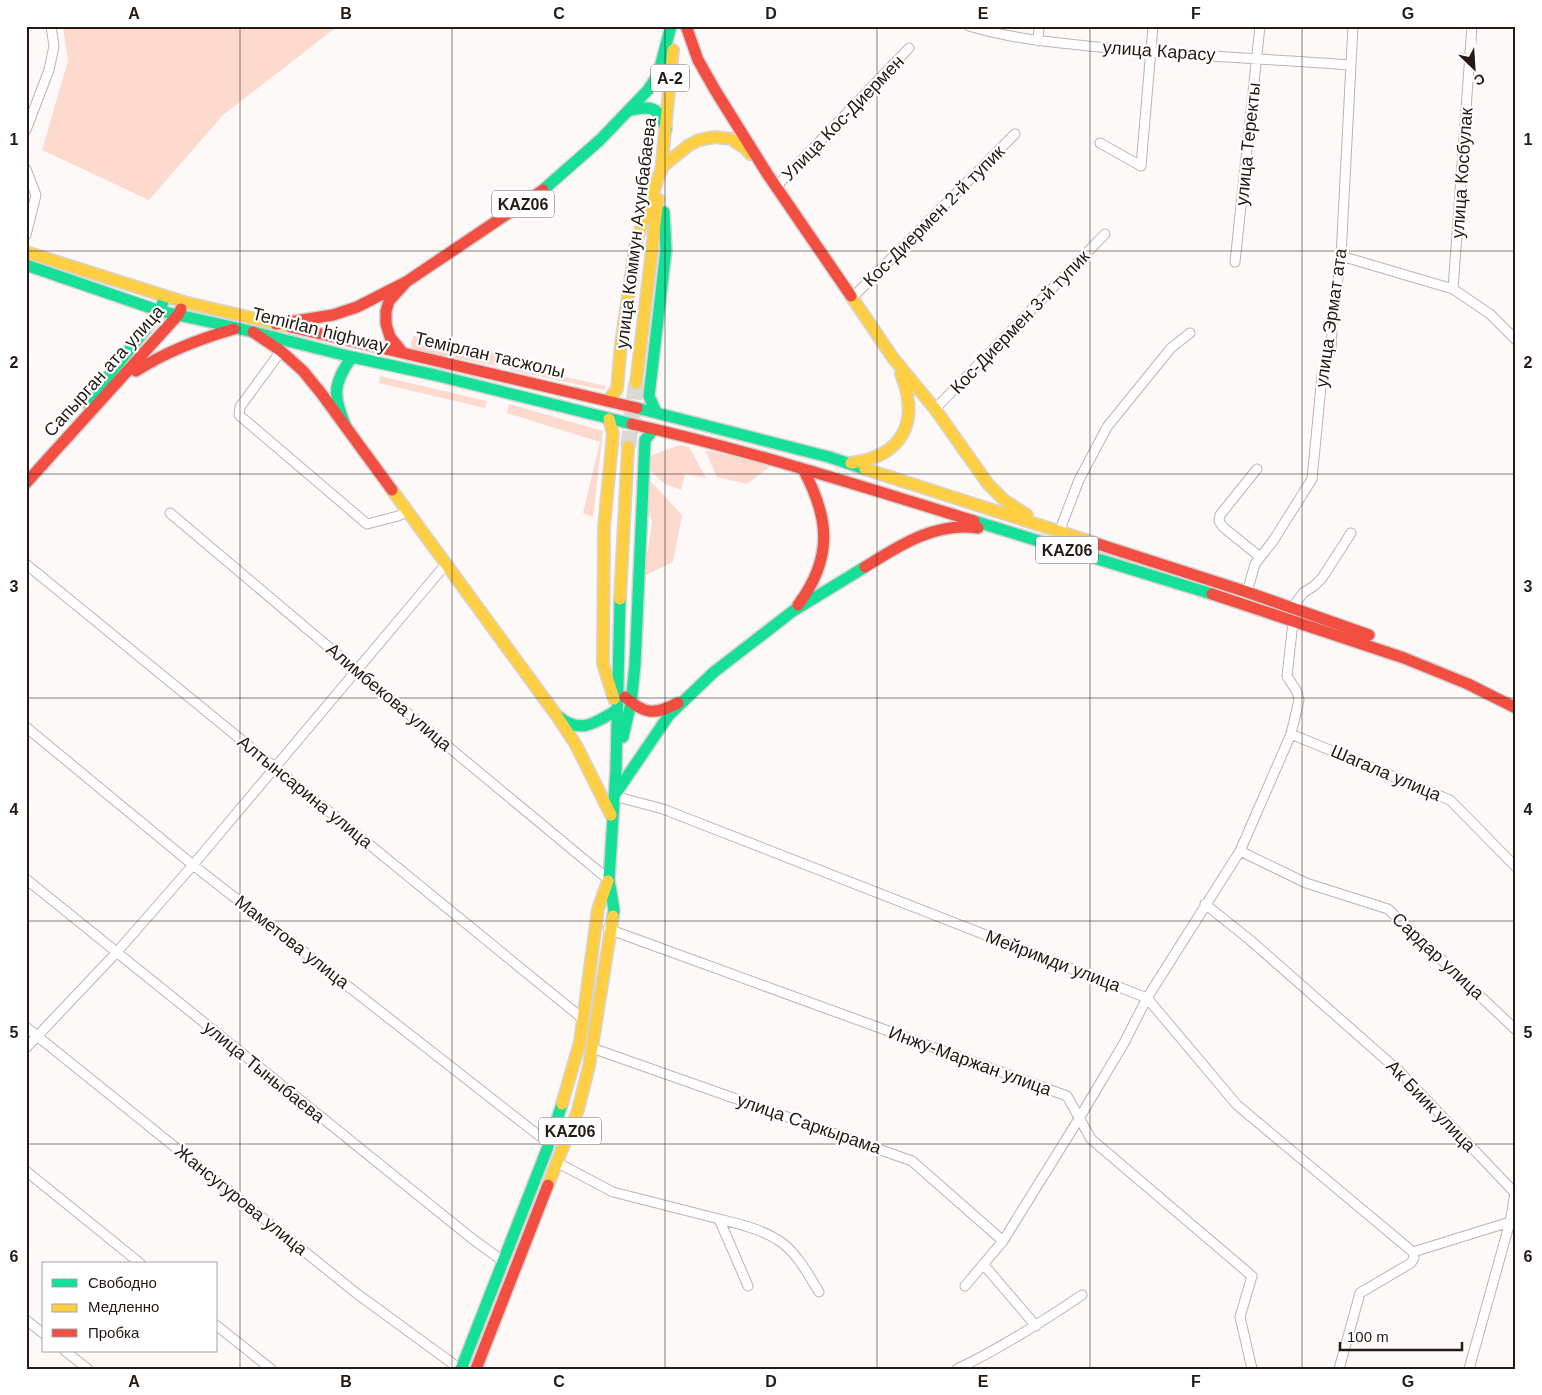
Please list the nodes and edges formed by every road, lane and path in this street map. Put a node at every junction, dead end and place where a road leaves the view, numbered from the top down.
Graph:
1 (51, 26) edge
2 (673, 26) edge
3 (686, 26) edge
4 (969, 26) edge
5 (1039, 26) edge
6 (1153, 26) edge
7 (1260, 26) edge
8 (1353, 26) edge
9 (1472, 26) edge
10 (1038, 41) junction
11 (909, 48) dead end
12 (1151, 52) junction
13 (1258, 58) junction
14 (1351, 65) junction
15 (628, 111) junction
16 (666, 129) junction
17 (26, 130) edge
18 (1015, 134) dead end
19 (1100, 143) dead end
20 (662, 167) junction
21 (26, 169) edge
22 (768, 175) junction
23 (776, 187) junction
24 (1105, 234) dead end
25 (26, 235) edge
26 (26, 252) edge
27 (1341, 256) junction
28 (1235, 262) dead end
29 (26, 265) edge
30 (406, 282) junction
31 (1454, 289) junction
32 (166, 296) junction
33 (852, 298) junction
34 (184, 302) junction
35 (160, 311) junction
36 (178, 316) junction
37 (276, 324) junction
38 (237, 328) junction
39 (253, 332) junction
40 (1190, 333) dead end
41 (1516, 340) edge
42 (281, 351) junction
43 (403, 353) junction
44 (352, 357) junction
45 (893, 358) junction
46 (118, 383) junction
47 (636, 383) tunnel mouth
48 (617, 389) junction
49 (649, 396) junction
50 (608, 401) junction
51 (935, 410) junction
52 (656, 412) junction
53 (609, 419) junction
54 (346, 427) junction
55 (653, 430) junction
56 (614, 434) junction
57 (645, 440) junction
58 (628, 448) tunnel mouth
59 (846, 463) junction
60 (803, 468) junction
61 (26, 469) edge
62 (1257, 469) dead end
63 (26, 484) edge
64 (408, 511) junction
65 (170, 513) dead end
66 (1045, 527) junction
67 (1059, 532) junction
68 (1351, 533) dead end
69 (1028, 537) junction
70 (1260, 557) junction
71 (26, 564) edge
72 (446, 564) junction
73 (1247, 592) junction
74 (1292, 608) junction
75 (793, 611) junction
76 (1293, 622) junction
77 (357, 671) junction
78 (618, 692) junction
79 (1516, 697) edge
80 (686, 698) junction
81 (631, 703) junction
82 (1516, 708) edge
83 (617, 710) junction
84 (557, 716) junction
85 (26, 727) edge
86 (1291, 734) junction
87 (274, 767) junction
88 (616, 770) junction
89 (614, 796) junction
90 (612, 816) junction
91 (1240, 851) junction
92 (193, 865) junction
93 (1516, 867) edge
94 (26, 879) edge
95 (609, 880) junction
96 (1205, 904) junction
97 (596, 927) junction
98 (611, 930) junction
99 (116, 952) junction
100 (1147, 998) junction
101 (583, 1019) junction
102 (26, 1027) edge
103 (1516, 1030) edge
104 (38, 1036) junction
105 (26, 1048) edge
106 (592, 1048) junction
107 (1080, 1118) junction
108 (549, 1144) junction
109 (563, 1150) junction
110 (558, 1163) junction
111 (26, 1171) edge
112 (719, 1220) junction
113 (1513, 1221) edge
114 (1003, 1241) junction
115 (1413, 1252) junction
116 (139, 1262) edge
117 (504, 1262) junction
118 (984, 1265) junction
119 (748, 1286) dead end
120 (965, 1286) dead end
121 (819, 1292) dead end
122 (1082, 1295) dead end
123 (26, 1320) edge
124 (1036, 1326) junction
125 (218, 1327) edge
126 (42, 1332) edge
127 (66, 1352) edge
128 (88, 1369) edge
129 (271, 1369) edge
130 (460, 1369) edge
131 (476, 1369) edge
132 (957, 1369) edge
133 (1252, 1369) edge
134 (1339, 1369) edge
135 (1469, 1369) edge

1 - 17 street
2 - 15 main road
2 - 16 main road, улица Коммун Ахунбабаева / A-2
3 - 22 main road
4 - 10 street, улица Карасу
5 - 10 street
6 - 12 street
7 - 13 street, улица Теректы
8 - 14 street, улица Эрмат ата
9 - 31 street, улица Косбулак
10 - 12 street, улица Карасу
11 - 23 street, Улица Кос-Диермен
12 - 13 street, улица Карасу
12 - 19 street
13 - 14 street, улица Карасу
13 - 28 street, улица Теректы
14 - 27 street, улица Эрмат ата
15 - 16 main road
15 - 30 main road, KАZ06
16 - 20 main road, улица Коммун Ахунбабаева
18 - 33 street, Кос-Диермен 2-й тупик
20 - 22 main road
20 - 47 main road, улица Коммун Ахунбабаева
20 - 48 main road
20 - 49 main road
21 - 25 street
22 - 23 main road
23 - 33 main road
24 - 51 street, Кос-Диермен 3-й тупик
26 - 32 main road, Temirlan highway
27 - 31 street
27 - 70 street, улица Эрмат ата
29 - 35 main road, Temirlan highway
30 - 37 main road
30 - 43 main road, KАZ06
31 - 41 street
32 - 34 main road, Temirlan highway
32 - 35 main road, Сапырган ата улица
33 - 45 main road
34 - 36 main road, Сапырган ата улица
34 - 37 main road, Temirlan highway
35 - 36 main road, Temirlan highway
35 - 61 main road, Сапырган ата улица
36 - 38 main road, Temirlan highway
36 - 46 main road, Сапырган ата улица
37 - 43 main road, Темірлан тасжолы
38 - 39 main road, Temirlan highway
38 - 46 main road
39 - 42 main road
39 - 44 main road, Temirlan highway
40 - 67 street
42 - 54 main road
42 - 64 street
43 - 50 main road, Темірлан тасжолы / KАZ06
44 - 53 main road, Temirlan highway / KАZ06
44 - 54 main road
45 - 51 main road
45 - 59 main road
46 - 63 main road, Сапырган ата улица
48 - 49 main road
48 - 50 main road
49 - 52 main road
50 - 52 main road, KАZ06
51 - 66 main road
52 - 59 main road, KАZ06
53 - 55 main road, KАZ06
53 - 56 main road
54 - 64 main road
55 - 57 main road
55 - 60 main road, KАZ06
56 - 57 main road
56 - 83 main road
57 - 81 main road
58 - 78 main road, KАZ06
59 - 66 main road, KАZ06
60 - 69 main road, KАZ06
60 - 75 main road
62 - 70 street
64 - 72 main road
65 - 77 street, Алимбекова улица
66 - 67 main road, KАZ06
67 - 73 main road, KАZ06
68 - 74 street
69 - 75 main road, KАZ06
69 - 76 main road, KАZ06
70 - 73 street, улица Эрмат ата
71 - 87 street, Алтынсарина улица
72 - 77 street
72 - 84 main road
73 - 74 main road, KАZ06
74 - 79 main road, KАZ06
75 - 80 main road, KАZ06
76 - 82 main road, KАZ06
76 - 86 street
77 - 87 street
77 - 95 street, Алимбекова улица
78 - 81 main road
78 - 83 main road, KАZ06
80 - 81 main road
80 - 89 main road, KАZ06
81 - 88 main road
83 - 84 main road
83 - 88 main road, KАZ06
84 - 90 main road
85 - 92 street, Маметова улица
86 - 91 street
86 - 93 street, Шагала улица
87 - 92 street
87 - 101 street, Алтынсарина улица
88 - 89 main road, KАZ06
89 - 90 main road, KАZ06
89 - 100 street, Мейримди улица
90 - 95 main road, KАZ06
91 - 96 street
91 - 103 street, Сардар улица
92 - 99 street
92 - 108 street, Маметова улица
94 - 99 street, улица Тыныбаева
95 - 97 main road, KАZ06
95 - 98 main road, KАZ06
96 - 100 street
96 - 113 street, Ак Биик улица
97 - 98 street, Инжу-Маржан улица
97 - 101 main road, KАZ06
98 - 106 main road, KАZ06
98 - 107 street, Инжу-Маржан улица
99 - 104 street
99 - 117 street, улица Тыныбаева
100 - 107 street
100 - 115 street, Мейримди улица
101 - 108 main road, KАZ06
102 - 104 street, Жансугурова улица
104 - 105 street
104 - 130 street, Жансугурова улица
106 - 109 main road, KАZ06
106 - 114 street, улица Саркырама
107 - 114 street
107 - 133 street, Инжу-Маржан улица
108 - 109 street, Маметова улица
108 - 117 main road, KАZ06
109 - 110 main road, KАZ06
110 - 112 street
110 - 131 main road, KАZ06
111 - 116 street
112 - 119 street
112 - 121 street
113 - 115 street
113 - 135 street, Ак Биик улица
114 - 118 street
115 - 134 street
117 - 130 main road, KАZ06
118 - 120 street
118 - 124 street
122 - 124 street
123 - 126 street
124 - 132 street
125 - 129 street
127 - 128 street

